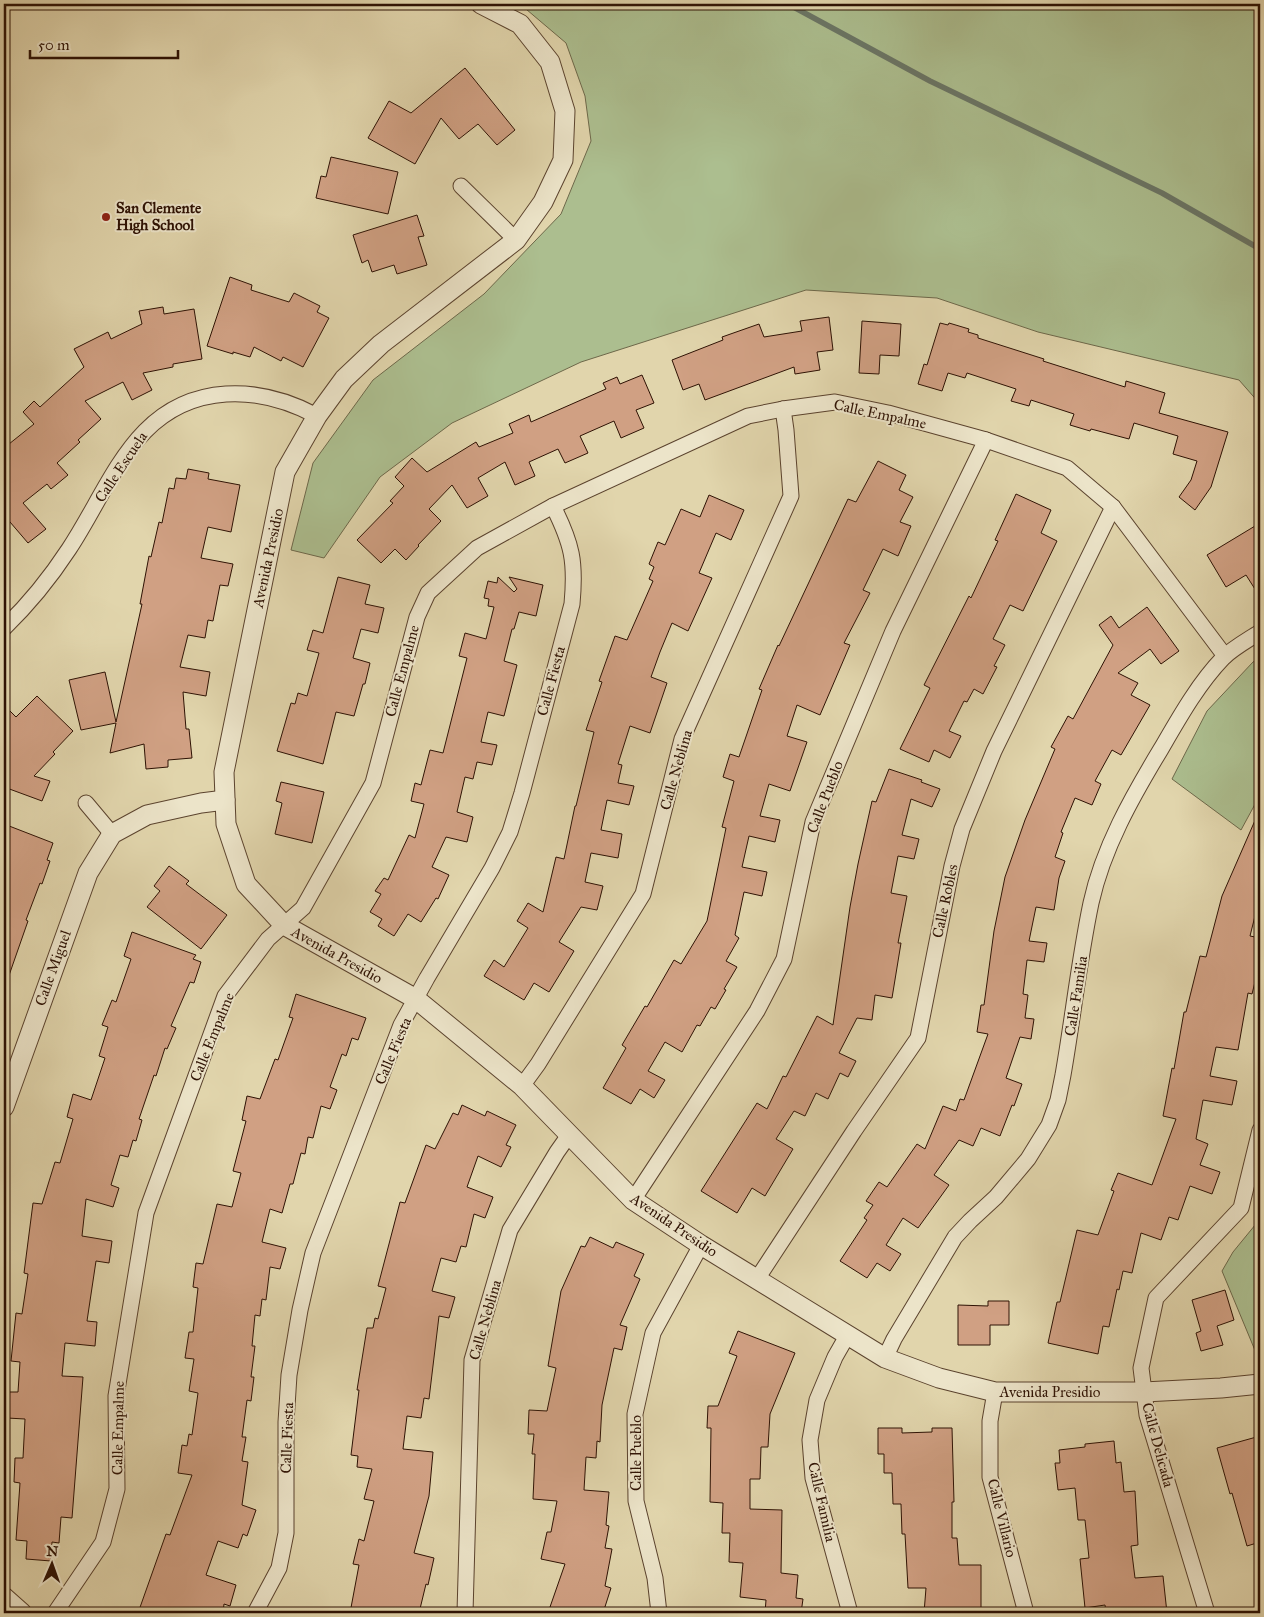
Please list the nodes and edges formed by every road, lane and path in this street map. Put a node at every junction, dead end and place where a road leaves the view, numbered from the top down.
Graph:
1 (481, 4) edge
2 (461, 186) dead end
3 (516, 240) junction
4 (783, 409) junction
5 (317, 416) junction
6 (986, 440) junction
7 (553, 506) junction
8 (1113, 508) junction
9 (4, 628) edge
10 (1260, 632) edge
11 (1225, 656) junction
12 (225, 800) junction
13 (86, 803) dead end
14 (112, 834) junction
15 (284, 925) junction
16 (416, 999) junction
17 (522, 1086) junction
18 (4, 1107) edge
19 (1260, 1130) edge
20 (569, 1135) junction
21 (634, 1200) junction
22 (701, 1246) junction
23 (757, 1280) junction
24 (847, 1336) junction
25 (885, 1358) junction
26 (1260, 1384) edge
27 (994, 1392) junction
28 (1144, 1392) junction
29 (4, 1597) edge
30 (22, 1613) edge
31 (55, 1613) edge
32 (255, 1613) edge
33 (465, 1613) edge
34 (659, 1613) edge
35 (850, 1613) edge
36 (1026, 1613) edge
37 (1207, 1613) edge

1 - 3 street, Avenida Presidio
2 - 3 street
3 - 5 street, Avenida Presidio
4 - 6 street, Calle Empalme
4 - 7 street, Calle Empalme
4 - 17 street, Calle Neblina
5 - 9 street, Calle Escuela
5 - 12 street, Avenida Presidio
6 - 8 street, Calle Empalme
6 - 21 street, Calle Pueblo
7 - 15 street, Calle Empalme
7 - 16 street, Calle Fiesta
8 - 11 street, Calle Empalme
8 - 23 street, Calle Robles
10 - 11 street, Calle Familia
11 - 25 street, Calle Familia
12 - 14 street, Calle Miguel
12 - 15 street, Avenida Presidio
13 - 14 street
14 - 18 street, Calle Miguel
15 - 16 street, Avenida Presidio
15 - 31 street, Calle Empalme
16 - 17 street, Avenida Presidio
16 - 32 street, Calle Fiesta
17 - 20 street, Avenida Presidio
19 - 28 street, Calle Delicada
20 - 21 street, Avenida Presidio
20 - 33 street, Calle Neblina
21 - 22 street, Avenida Presidio
22 - 23 street, Avenida Presidio
22 - 34 street, Calle Pueblo
23 - 24 street, Avenida Presidio
24 - 25 street, Avenida Presidio
24 - 35 street, Calle Familia
25 - 27 street, Avenida Presidio
26 - 28 street, Avenida Presidio
27 - 28 street, Avenida Presidio
27 - 36 street, Calle Villario
28 - 37 street, Calle Delicada
29 - 30 street

